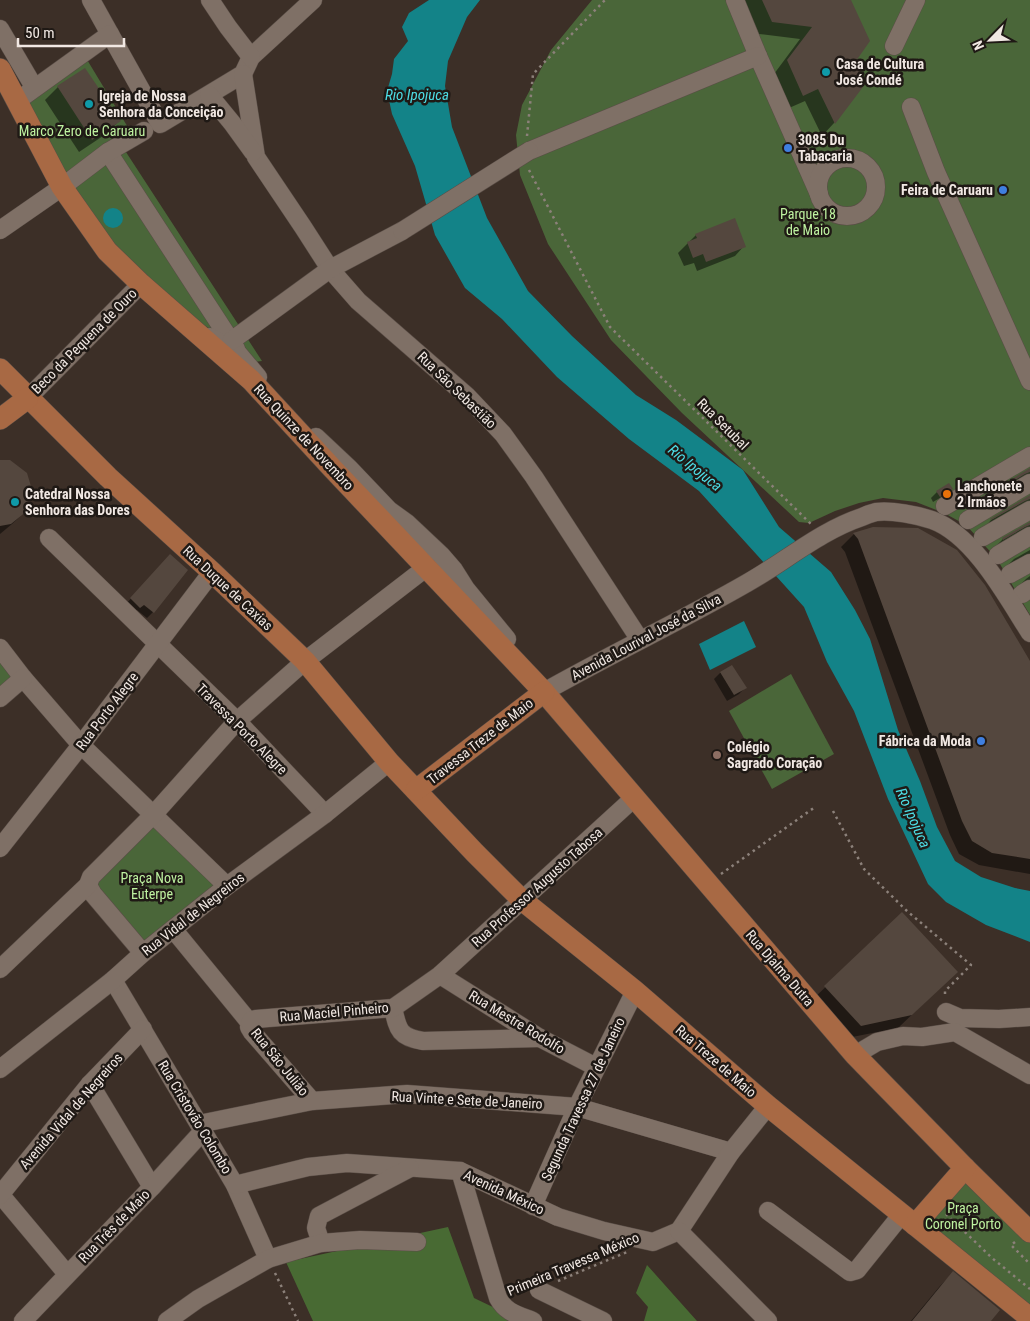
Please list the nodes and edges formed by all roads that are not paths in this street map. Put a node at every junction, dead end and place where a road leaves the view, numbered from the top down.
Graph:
1 (91, 0) edge
2 (210, 0) edge
3 (313, 0) edge
4 (735, 0) edge
5 (916, 0) edge
6 (0, 29) edge
7 (110, 34) junction
8 (894, 46) dead end
9 (758, 56) junction
10 (252, 57) junction
11 (0, 69) edge
12 (242, 74) junction
13 (34, 87) junction
14 (209, 95) junction
15 (17, 100) junction
16 (911, 107) dead end
17 (152, 128) junction
18 (108, 152) junction
19 (256, 157) junction
20 (62, 187) junction
21 (819, 194) dead end
22 (0, 230) edge
23 (330, 269) junction
24 (141, 284) junction
25 (188, 324) junction
26 (234, 347) junction
27 (0, 369) edge
28 (1030, 381) edge
29 (28, 398) junction
30 (0, 419) edge
31 (1023, 460) edge
32 (1030, 485) edge
33 (945, 506) dead end
34 (1030, 510) edge
35 (968, 520) dead end
36 (1030, 536) edge
37 (983, 537) dead end
38 (49, 538) dead end
39 (998, 555) dead end
40 (1030, 563) edge
41 (427, 567) junction
42 (212, 572) junction
43 (1010, 574) dead end
44 (1030, 632) edge
45 (640, 640) junction
46 (158, 645) junction
47 (0, 648) edge
48 (305, 661) junction
49 (23, 678) junction
50 (547, 690) junction
51 (0, 698) edge
52 (237, 721) junction
53 (81, 745) junction
54 (389, 762) junction
55 (416, 790) junction
56 (634, 798) junction
57 (154, 814) junction
58 (325, 814) junction
59 (0, 848) edge
60 (88, 885) junction
61 (227, 886) junction
62 (522, 900) junction
63 (173, 929) junction
64 (144, 953) junction
65 (0, 968) edge
66 (440, 975) junction
67 (113, 980) junction
68 (635, 991) junction
69 (393, 1008) junction
70 (946, 1012) road end
71 (1030, 1017) edge
72 (250, 1023) junction
73 (143, 1029) junction
74 (540, 1038) junction
75 (855, 1055) junction
76 (596, 1067) junction
77 (0, 1069) edge
78 (1030, 1075) edge
79 (90, 1084) junction
80 (312, 1101) junction
81 (768, 1106) junction
82 (577, 1107) junction
83 (201, 1127) junction
84 (731, 1152) junction
85 (410, 1168) junction
86 (965, 1168) junction
87 (460, 1172) junction
88 (236, 1185) junction
89 (152, 1187) junction
90 (0, 1194) edge
91 (533, 1206) junction
92 (768, 1211) dead end
93 (908, 1219) junction
94 (679, 1231) junction
95 (1030, 1232) edge
96 (417, 1242) dead end
97 (321, 1243) junction
98 (268, 1259) junction
99 (67, 1274) junction
100 (538, 1290) road end
101 (1030, 1318) edge
102 (23, 1321) edge
103 (167, 1321) edge
104 (533, 1321) edge
105 (603, 1321) edge
106 (768, 1321) edge

1 - 7 street
2 - 10 street
3 - 10 street
4 - 9 street
5 - 8 street
6 - 13 street
7 - 13 street
7 - 17 street
9 - 21 street
9 - 23 street, bridge
10 - 12 street
11 - 15 main road, Rua Quinze de Novembro
12 - 14 street
12 - 19 street, Rua São Sebastião
13 - 15 street
14 - 17 street
14 - 19 street, Rua São Sebastião
15 - 20 main road, Rua Quinze de Novembro
16 - 28 street
17 - 18 street
18 - 20 street
18 - 26 street
19 - 23 street, Rua São Sebastião
20 - 22 street
20 - 24 main road, Rua Quinze de Novembro
23 - 26 street
23 - 45 street, Rua São Sebastião
24 - 25 main road, Rua Quinze de Novembro
24 - 29 street, Beco da Pequena de Ouro
25 - 26 street
25 - 41 main road, Rua Quinze de Novembro
26 - 50 street
27 - 29 main road, Rua Duque de Caxias
29 - 30 main road
29 - 42 main road, Rua Duque de Caxias
31 - 32 street
31 - 33 street
32 - 35 street
34 - 37 street
36 - 39 street
38 - 46 street, Travessa Porto Alegre
40 - 43 street
41 - 48 street
41 - 50 main road, Rua Quinze de Novembro
42 - 46 street, Rua Porto Alegre
42 - 48 main road, Rua Duque de Caxias
44 - 45 street, Avenida Lourival José da Silva
45 - 50 street, Avenida Lourival José da Silva
46 - 52 street, Travessa Porto Alegre
46 - 53 street, Rua Porto Alegre
47 - 49 street
48 - 52 street
48 - 54 main road, Rua Duque de Caxias
49 - 51 street
49 - 53 street
50 - 55 main road, Travessa Treze de Maio
50 - 56 main road, Rua Djalma Dutra
52 - 57 street
52 - 58 street, Travessa Porto Alegre
53 - 57 street
53 - 59 street, Rua Porto Alegre
54 - 55 main road, Rua Duque de Caxias
54 - 58 street, Rua Vidal de Negreiros
55 - 62 main road, Rua Treze de Maio
56 - 62 street, Rua Professor Augusto Tabosa
56 - 75 main road, Rua Djalma Dutra
57 - 60 street
57 - 61 street
58 - 61 street, Rua Vidal de Negreiros
60 - 64 street
60 - 65 street
61 - 63 street, Rua Vidal de Negreiros
62 - 66 street, Rua Professor Augusto Tabosa
62 - 68 main road, Rua Treze de Maio
63 - 64 street, Rua Vidal de Negreiros
63 - 72 street, Rua São Julião
64 - 67 street, Rua Vidal de Negreiros
66 - 69 street, Rua Maciel Pinheiro
66 - 74 street, Rua Mestre Rodolfo
67 - 73 street, Rua Cristovão Colombo
67 - 77 street, Rua Vidal de Negreiros
68 - 76 street, Segunda Travessa 27 de Janeiro
68 - 81 main road, Rua Treze de Maio
69 - 72 street, Rua Maciel Pinheiro
69 - 74 street
70 - 71 street
72 - 80 street, Rua São Julião
73 - 79 street, Avenida Vidal de Negreiros
73 - 83 street, Rua Cristovão Colombo
74 - 76 street, Rua Mestre Rodolfo
75 - 78 street
75 - 86 main road, Rua Djalma Dutra
76 - 82 street, Segunda Travessa 27 de Janeiro
79 - 89 street
79 - 90 street, Avenida Vidal de Negreiros
80 - 82 street, Rua Vinte e Sete de Janeiro
80 - 83 street, Rua Vinte e Sete de Janeiro
81 - 84 street
81 - 93 main road, Rua Treze de Maio
82 - 84 street, Rua Vinte e Sete de Janeiro
82 - 91 street, Segunda Travessa 27 de Janeiro
83 - 88 street, Rua Cristovão Colombo
83 - 89 street, Rua Três de Maio
84 - 94 street
85 - 87 street, Avenida México
85 - 88 street, Avenida México
85 - 97 street
86 - 93 main road
86 - 95 main road, Rua Djalma Dutra
87 - 91 street, Avenida México
87 - 104 street
88 - 98 street, Rua Cristovão Colombo
89 - 99 street, Rua Três de Maio
90 - 99 street
91 - 94 street, Avenida México
92 - 93 street
93 - 101 main road, Rua Treze de Maio
94 - 106 street
96 - 97 street
97 - 98 street
98 - 103 street
99 - 102 street, Rua Três de Maio
100 - 105 street

